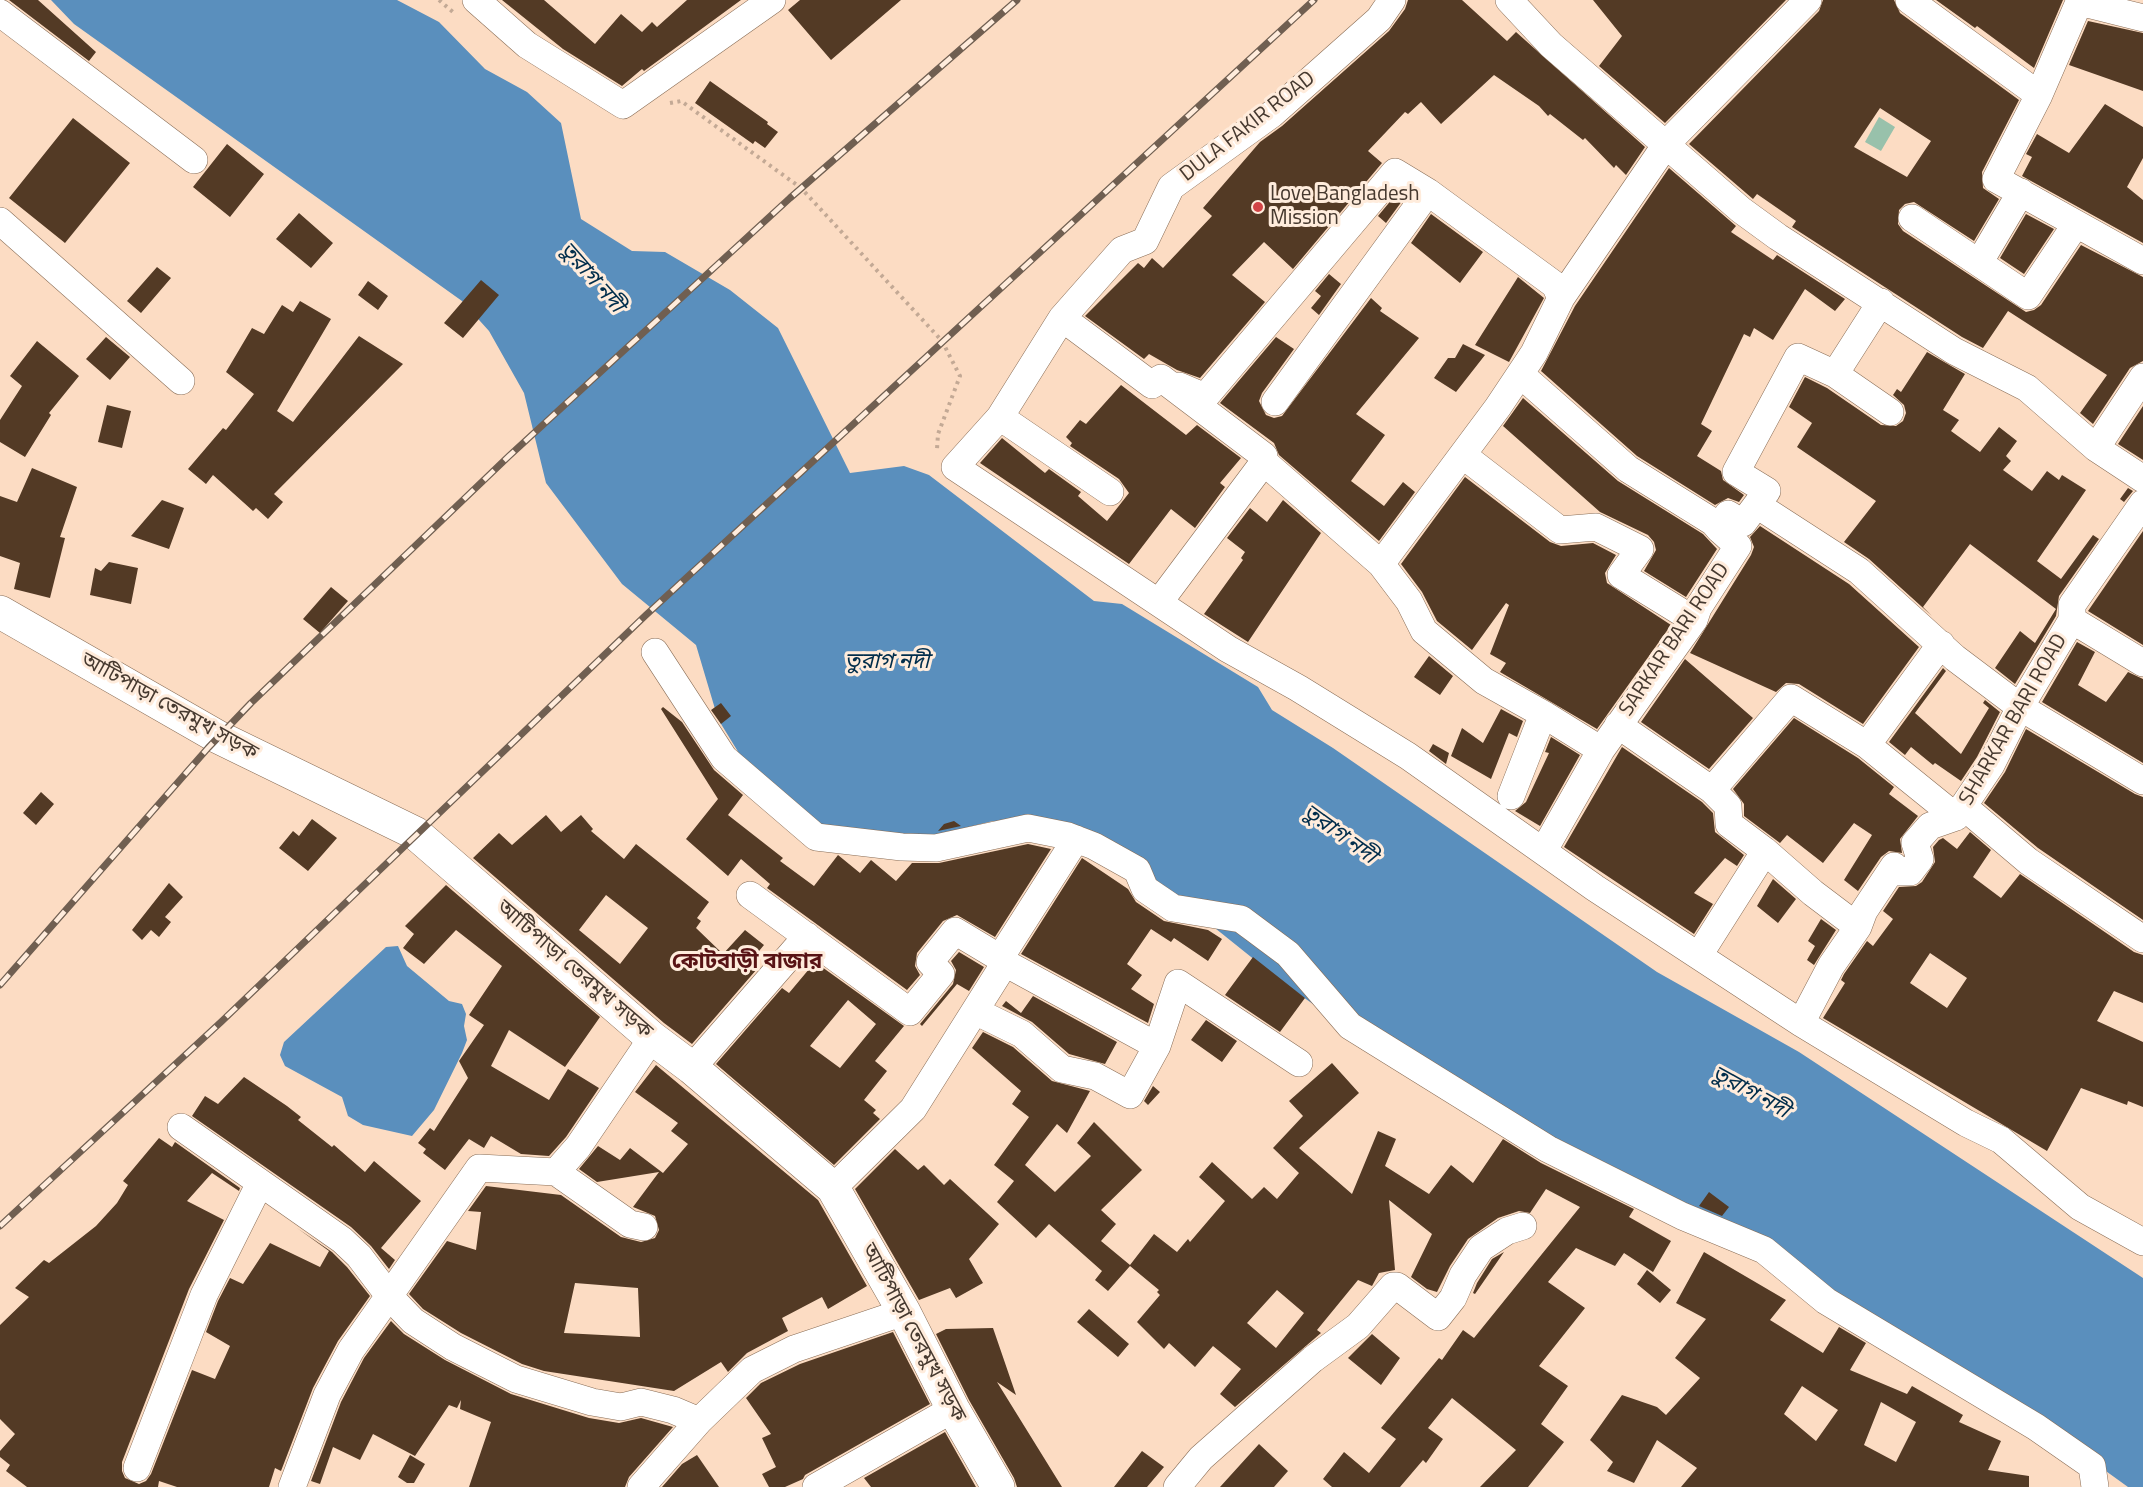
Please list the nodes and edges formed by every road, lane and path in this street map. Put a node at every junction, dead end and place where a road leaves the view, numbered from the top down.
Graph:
1 (439, 0) edge
2 (772, 0) edge
3 (1509, 0) edge
4 (1909, 0) edge
5 (2080, 1) edge
6 (471, 3) edge
7 (1800, 3) edge
8 (1386, 10) edge
9 (0, 13) edge
10 (2143, 18) edge
11 (2039, 95) junction
12 (659, 106) dead end
13 (1667, 143) junction
14 (194, 160) dead end
15 (1428, 192) junction
16 (2020, 192) junction
17 (1912, 218) dead end
18 (0, 221) edge
19 (2076, 224) junction
20 (2143, 261) edge
21 (1979, 263) junction
22 (1561, 298) junction
23 (1881, 302) junction
24 (1062, 318) junction
25 (1520, 374) junction
26 (1835, 374) junction
27 (2143, 377) edge
28 (1161, 378) junction
29 (181, 381) dead end
30 (1275, 402) dead end
31 (1890, 412) dead end
32 (1000, 417) junction
33 (2096, 448) junction
34 (1464, 456) junction
35 (1264, 462) junction
36 (955, 467) junction
37 (2143, 479) edge
38 (1110, 492) dead end
39 (2143, 503) edge
40 (1757, 505) junction
41 (1719, 529) junction
42 (1381, 564) junction
43 (1160, 601) junction
44 (0, 612) edge
45 (1694, 620) junction
46 (2072, 620) junction
47 (1941, 644) junction
48 (655, 652) dead end
49 (2143, 663) edge
50 (2020, 707) junction
51 (1543, 714) junction
52 (1618, 725) junction
53 (1867, 745) junction
54 (1602, 750) junction
55 (2143, 781) edge
56 (1712, 790) junction
57 (1511, 796) dead end
58 (1960, 812) junction
59 (1076, 839) junction
60 (1544, 850) junction
61 (1765, 851) junction
62 (750, 895) dead end
63 (1858, 927) junction
64 (807, 936) junction
65 (2143, 939) edge
66 (1699, 955) junction
67 (1002, 960) junction
68 (975, 1011) junction
69 (1801, 1023) junction
70 (652, 1038) junction
71 (1157, 1046) junction
72 (1299, 1063) dead end
73 (692, 1068) junction
74 (181, 1127) dead end
75 (556, 1172) junction
76 (260, 1183) junction
77 (834, 1188) junction
78 (1523, 1226) dead end
79 (644, 1227) dead end
80 (2143, 1242) edge
81 (390, 1297) junction
82 (904, 1312) junction
83 (953, 1409) junction
84 (699, 1421) junction
85 (137, 1468) dead end
86 (291, 1487) edge
87 (641, 1487) edge
88 (816, 1487) edge
89 (998, 1487) edge
90 (1177, 1487) edge
91 (2095, 1487) edge

1 - 6 path
2 - 6 street
3 - 13 street
4 - 11 street
5 - 10 street
5 - 11 street
7 - 13 street
8 - 24 street, DULA FAKIR ROAD
9 - 14 street
11 - 16 street
12 - 36 path
13 - 22 street
13 - 23 street
15 - 22 street
15 - 28 street
15 - 30 street
16 - 19 street
16 - 21 street
17 - 21 street
18 - 29 street
19 - 20 street
19 - 21 street
22 - 25 street
23 - 26 street
23 - 33 street
24 - 28 street
24 - 32 street, DULA FAKIR ROAD
25 - 34 street
25 - 41 street
26 - 31 street
26 - 40 street
27 - 33 street
28 - 35 street
32 - 36 street, DULA FAKIR ROAD
32 - 38 street
33 - 37 street
34 - 42 street
34 - 45 street
35 - 42 street
35 - 43 street
36 - 43 street
39 - 46 street, SHARKAR BARI ROAD
40 - 41 street, SARKAR BARI ROAD
40 - 47 street
41 - 45 street, SARKAR BARI ROAD
42 - 51 street
43 - 60 street
44 - 70 main road, আটিপাড়া তেরমুখ সড়ক
45 - 52 street, SARKAR BARI ROAD
46 - 49 street
46 - 50 street, SHARKAR BARI ROAD
47 - 50 street
47 - 53 street
48 - 59 street
50 - 55 street
50 - 58 street, SHARKAR BARI ROAD
51 - 54 street
51 - 57 street
52 - 54 street, SARKAR BARI ROAD
52 - 56 street
53 - 56 street
53 - 58 street
54 - 60 street, SARKAR BARI ROAD
56 - 61 street
58 - 63 street, SHARKAR BARI ROAD
58 - 65 street
59 - 67 street
59 - 91 street
60 - 66 street
61 - 63 street
61 - 66 street
62 - 64 street
63 - 69 street, SHARKAR BARI ROAD
64 - 67 street
64 - 73 street
66 - 69 street
67 - 68 street
67 - 71 street
68 - 71 street
68 - 77 street
69 - 80 street
70 - 73 main road, আটিপাড়া তেরমুখ সড়ক
70 - 75 street
71 - 72 street
73 - 77 main road, আটিপাড়া তেরমুখ সড়ক
74 - 76 street
75 - 79 street
75 - 81 street
76 - 81 street
76 - 85 street
77 - 82 main road, আটিপাড়া তেরমুখ সড়ক
78 - 90 street
81 - 84 street
81 - 86 street
82 - 83 main road, আটিপাড়া তেরমুখ সড়ক
82 - 84 street
83 - 88 street
83 - 89 main road, আটিপাড়া তেরমুখ সড়ক
84 - 87 street

